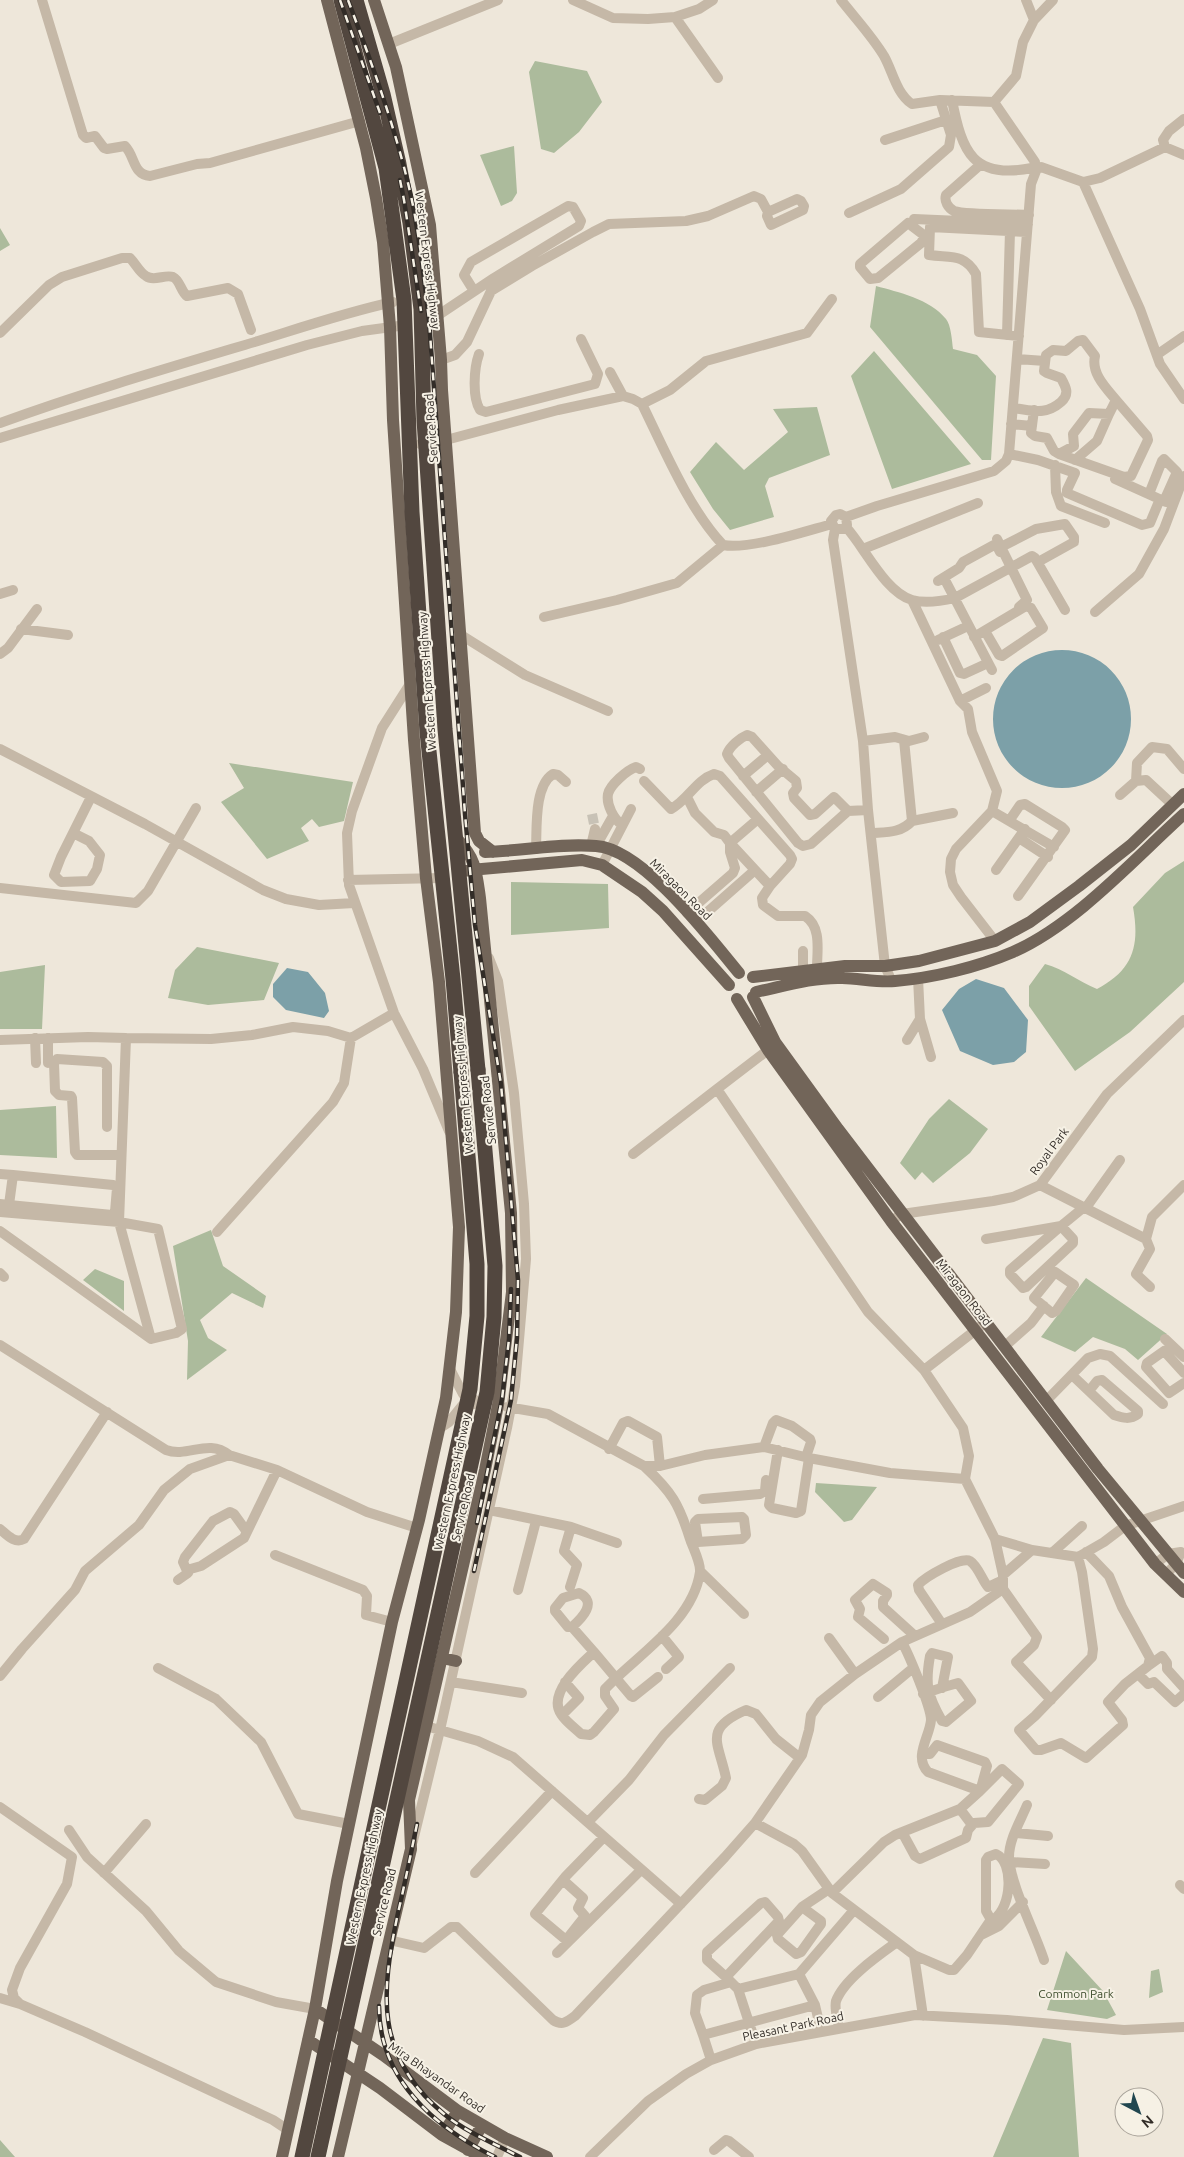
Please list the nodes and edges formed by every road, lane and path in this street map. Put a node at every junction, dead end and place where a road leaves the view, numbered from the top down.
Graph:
1 (42, 0) edge
2 (327, 0) edge
3 (341, 0) edge
4 (356, 0) edge
5 (374, 0) edge
6 (498, 0) edge
7 (573, 0) edge
8 (713, 0) edge
9 (841, 0) edge
10 (1026, 0) edge
11 (1053, 0) edge
12 (675, 17) junction
13 (1034, 20) junction
14 (388, 44) junction
15 (718, 78) dead end
16 (940, 100) junction
17 (952, 100) junction
18 (994, 102) junction
19 (359, 118) junction
20 (1184, 119) edge
21 (946, 120) junction
22 (885, 140) dead end
23 (1165, 147) junction
24 (1184, 155) edge
25 (980, 165) junction
26 (1036, 167) junction
27 (1083, 182) junction
28 (768, 212) dead end
29 (848, 213) dead end
30 (961, 216) junction
31 (914, 219) dead end
32 (1028, 224) junction
33 (928, 226) junction
34 (990, 226) junction
35 (1010, 231) junction
36 (474, 291) junction
37 (832, 299) dead end
38 (404, 300) junction
39 (388, 303) junction
40 (437, 316) junction
41 (406, 325) junction
42 (304, 327) junction
43 (390, 327) junction
44 (0, 333) edge
45 (1008, 335) junction
46 (1019, 336) junction
47 (1184, 336) edge
48 (581, 340) dead end
49 (254, 342) junction
50 (307, 345) junction
51 (479, 354) dead end
52 (1158, 354) junction
53 (1017, 358) junction
54 (441, 360) junction
55 (1045, 361) junction
56 (610, 372) dead end
57 (88, 393) junction
58 (623, 396) junction
59 (541, 398) junction
60 (1184, 399) edge
61 (1116, 400) junction
62 (57, 403) junction
63 (642, 404) junction
64 (1013, 408) junction
65 (92, 410) junction
66 (1034, 410) junction
67 (545, 414) junction
68 (1109, 414) junction
69 (61, 420) junction
70 (0, 422) edge
71 (1011, 424) junction
72 (1032, 426) junction
73 (0, 438) edge
74 (446, 440) junction
75 (426, 443) junction
76 (410, 445) junction
77 (1009, 454) junction
78 (1059, 454) junction
79 (1075, 460) junction
80 (1055, 465) junction
81 (1075, 473) junction
82 (1184, 476) edge
83 (1149, 494) junction
84 (1166, 502) junction
85 (978, 503) dead end
86 (1105, 522) dead end
87 (840, 524) junction
88 (724, 545) junction
89 (863, 549) junction
90 (1036, 559) junction
91 (1010, 568) junction
92 (14, 590) dead end
93 (0, 594) edge
94 (955, 598) junction
95 (912, 600) junction
96 (37, 608) dead end
97 (1065, 610) dead end
98 (1094, 612) dead end
99 (544, 617) dead end
100 (21, 630) junction
101 (972, 631) junction
102 (984, 631) junction
103 (68, 635) dead end
104 (461, 635) junction
105 (943, 637) junction
106 (932, 642) junction
107 (0, 654) edge
108 (410, 684) junction
109 (986, 688) dead end
110 (960, 701) junction
111 (608, 711) dead end
112 (924, 736) dead end
113 (904, 740) junction
114 (863, 741) junction
115 (0, 749) edge
116 (768, 755) junction
117 (1184, 768) edge
118 (640, 769) dead end
119 (783, 769) junction
120 (744, 776) junction
121 (1136, 780) junction
122 (644, 781) dead end
123 (566, 782) dead end
124 (756, 792) junction
125 (1184, 794) edge
126 (1120, 795) dead end
127 (92, 797) junction
128 (687, 797) junction
129 (1174, 805) junction
130 (196, 808) dead end
131 (631, 809) dead end
132 (868, 810) junction
133 (848, 811) junction
134 (992, 811) junction
135 (953, 813) dead end
136 (1184, 814) edge
137 (613, 816) junction
138 (758, 818) junction
139 (912, 821) junction
140 (1008, 821) junction
141 (622, 825) junction
142 (595, 829) tunnel mouth
143 (1026, 829) junction
144 (73, 833) junction
145 (872, 833) junction
146 (1019, 838) junction
147 (457, 839) junction
148 (175, 842) junction
149 (730, 842) junction
150 (594, 846) junction
151 (1054, 848) junction
152 (536, 849) junction
153 (609, 849) junction
154 (470, 852) junction
155 (493, 852) junction
156 (1048, 857) junction
157 (602, 865) junction
158 (476, 870) junction
159 (755, 870) junction
160 (996, 870) dead end
161 (459, 871) junction
162 (426, 878) junction
163 (442, 878) junction
164 (348, 880) junction
165 (770, 886) junction
166 (0, 888) edge
167 (1018, 896) dead end
168 (354, 903) junction
169 (691, 917) junction
170 (995, 941) junction
171 (981, 944) junction
172 (802, 951) dead end
173 (986, 961) junction
174 (885, 966) junction
175 (818, 968) junction
176 (803, 970) junction
177 (739, 973) junction
178 (753, 977) junction
179 (918, 978) junction
180 (892, 982) junction
181 (729, 985) junction
182 (754, 994) junction
183 (737, 999) junction
184 (394, 1013) junction
185 (920, 1019) junction
186 (1184, 1020) edge
187 (35, 1038) junction
188 (48, 1038) junction
189 (126, 1038) junction
190 (351, 1038) junction
191 (0, 1040) edge
192 (907, 1040) dead end
193 (768, 1050) junction
194 (931, 1057) dead end
195 (36, 1063) dead end
196 (48, 1063) dead end
197 (717, 1089) junction
198 (107, 1127) dead end
199 (452, 1139) junction
200 (633, 1154) dead end
201 (121, 1155) junction
202 (1120, 1160) dead end
203 (0, 1174) edge
204 (13, 1175) junction
205 (1040, 1185) junction
206 (1184, 1185) edge
207 (4, 1208) edge
208 (1084, 1208) junction
209 (902, 1214) junction
210 (891, 1221) junction
211 (119, 1222) junction
212 (1061, 1226) junction
213 (0, 1231) edge
214 (217, 1232) dead end
215 (986, 1239) dead end
216 (1146, 1239) junction
217 (1150, 1286) dead end
218 (1044, 1306) dead end
219 (981, 1326) junction
220 (151, 1339) junction
221 (1165, 1339) dead end
222 (0, 1345) edge
223 (1004, 1346) junction
224 (1184, 1356) edge
225 (450, 1369) junction
226 (924, 1370) junction
227 (1184, 1373) edge
228 (1072, 1375) junction
229 (1184, 1384) edge
230 (1089, 1391) junction
231 (1046, 1401) junction
232 (479, 1403) junction
233 (1164, 1404) dead end
234 (505, 1406) junction
235 (107, 1412) junction
236 (440, 1428) junction
237 (609, 1449) junction
238 (771, 1449) junction
239 (229, 1455) junction
240 (808, 1458) junction
241 (644, 1466) junction
242 (660, 1466) junction
243 (277, 1470) junction
244 (491, 1471) junction
245 (965, 1479) junction
246 (703, 1499) dead end
247 (1184, 1506) edge
248 (489, 1510) junction
249 (536, 1521) junction
250 (1140, 1522) junction
251 (1082, 1526) dead end
252 (1126, 1526) junction
253 (571, 1527) junction
254 (416, 1528) junction
255 (0, 1529) edge
256 (247, 1532) junction
257 (995, 1539) junction
258 (695, 1542) junction
259 (617, 1543) dead end
260 (1032, 1550) junction
261 (1183, 1551) edge
262 (1052, 1553) junction
263 (1168, 1554) junction
264 (275, 1555) dead end
265 (1082, 1555) junction
266 (1155, 1564) junction
267 (1180, 1568) edge
268 (187, 1570) junction
269 (700, 1571) junction
270 (1166, 1574) junction
271 (178, 1580) dead end
272 (1003, 1581) junction
273 (570, 1587) dead end
274 (518, 1590) dead end
275 (1184, 1592) edge
276 (744, 1614) dead end
277 (392, 1622) junction
278 (942, 1624) junction
279 (572, 1627) dead end
280 (662, 1636) junction
281 (915, 1636) junction
282 (829, 1638) dead end
283 (884, 1639) dead end
284 (902, 1642) junction
285 (594, 1652) junction
286 (442, 1658) junction
287 (456, 1661) junction
288 (1148, 1666) junction
289 (158, 1668) dead end
290 (730, 1668) dead end
291 (914, 1668) junction
292 (666, 1669) dead end
293 (856, 1674) junction
294 (1138, 1674) junction
295 (0, 1676) edge
296 (616, 1678) junction
297 (658, 1678) dead end
298 (451, 1682) junction
299 (565, 1682) junction
300 (942, 1688) junction
301 (1184, 1688) edge
302 (522, 1693) dead end
303 (926, 1693) junction
304 (1184, 1694) edge
305 (878, 1698) dead end
306 (1051, 1700) junction
307 (562, 1715) junction
308 (426, 1726) junction
309 (440, 1730) junction
310 (922, 1754) junction
311 (800, 1758) junction
312 (552, 1791) junction
313 (980, 1791) junction
314 (699, 1799) dead end
315 (1027, 1805) dead end
316 (0, 1807) edge
317 (960, 1809) junction
318 (588, 1822) junction
319 (755, 1823) junction
320 (146, 1824) dead end
321 (349, 1824) junction
322 (972, 1825) junction
323 (69, 1830) dead end
324 (902, 1832) junction
325 (1016, 1833) junction
326 (1048, 1836) dead end
327 (604, 1837) junction
328 (411, 1849) junction
329 (1010, 1862) junction
330 (1045, 1864) dead end
331 (642, 1870) junction
332 (104, 1873) junction
333 (475, 1873) dead end
334 (562, 1880) junction
335 (830, 1891) junction
336 (1023, 1902) junction
337 (681, 1904) junction
338 (802, 1907) junction
339 (854, 1910) junction
340 (992, 1918) junction
341 (981, 1936) junction
342 (390, 1940) junction
343 (897, 1942) junction
344 (557, 1953) dead end
345 (914, 1955) junction
346 (1044, 1960) dead end
347 (799, 1974) junction
348 (731, 1983) junction
349 (0, 1998) edge
350 (20, 2004) junction
351 (815, 2005) junction
352 (315, 2009) junction
353 (372, 2016) junction
354 (923, 2016) junction
355 (748, 2022) junction
356 (1184, 2027) edge
357 (839, 2028) junction
358 (821, 2031) junction
359 (703, 2036) junction
360 (308, 2040) junction
361 (365, 2043) junction
362 (756, 2044) junction
363 (383, 2055) junction
364 (712, 2060) junction
365 (358, 2073) junction
366 (458, 2111) junction
367 (482, 2125) junction
368 (288, 2130) junction
369 (442, 2135) junction
370 (506, 2138) junction
371 (468, 2150) junction
372 (714, 2150) dead end
373 (282, 2157) edge
374 (302, 2157) edge
375 (318, 2157) edge
376 (338, 2157) edge
377 (482, 2157) edge
378 (496, 2157) edge
379 (547, 2157) edge
380 (590, 2157) edge
381 (749, 2157) edge

1 - 19 street
2 - 19 main road
3 - 38 highway, Western Express Highway
4 - 75 highway, Western Express Highway
5 - 14 main road, Service Road
6 - 14 street
7 - 12 street
8 - 12 street
9 - 16 street
10 - 13 street
11 - 13 street
12 - 15 street
13 - 18 street
14 - 40 main road, Service Road
16 - 17 street
16 - 21 street
17 - 18 street
17 - 25 street
18 - 26 street
19 - 39 main road
20 - 23 street
21 - 22 street
21 - 29 street
23 - 24 street
23 - 27 street
25 - 26 street
25 - 30 street
26 - 27 street
26 - 32 street
27 - 52 street
28 - 54 street
30 - 32 street
30 - 33 street
30 - 34 street
31 - 33 street
32 - 34 street
32 - 35 street
32 - 46 street
33 - 33 street
33 - 34 street
33 - 45 street
34 - 35 street
35 - 45 street
36 - 36 street
36 - 40 street
37 - 63 street
38 - 39 street
38 - 41 highway, Western Express Highway
39 - 42 street
39 - 43 main road
40 - 54 main road, Service Road
41 - 43 street
41 - 76 highway, Western Express Highway
42 - 49 street
42 - 50 street
43 - 50 street
43 - 108 main road
44 - 49 street
45 - 46 street
46 - 53 street
47 - 52 street
48 - 59 street
49 - 57 street
50 - 65 street
51 - 59 street
52 - 60 street
53 - 55 street
53 - 64 street
54 - 74 main road, Service Road
55 - 61 street
55 - 66 street
56 - 58 street
57 - 62 street
57 - 65 street
58 - 63 street
58 - 67 street
59 - 67 street
61 - 68 street
61 - 79 street
62 - 69 street
62 - 70 street
63 - 88 street
64 - 66 street
64 - 71 street
65 - 69 street
66 - 72 street
67 - 74 street
68 - 78 street
68 - 79 street
69 - 73 street
71 - 72 street
71 - 77 street
72 - 78 street
74 - 75 street
74 - 104 main road, Service Road
75 - 76 street
75 - 147 highway, Western Express Highway
76 - 163 highway, Western Express Highway
77 - 80 street
77 - 87 street
78 - 79 street
80 - 81 street
80 - 86 street
81 - 83 street
81 - 84 street
82 - 84 street
83 - 84 street
83 - 84 street
84 - 98 street
85 - 89 street
87 - 88 street
87 - 89 street
87 - 114 street
88 - 99 street
89 - 95 street
90 - 91 street
90 - 91 street
90 - 97 street
91 - 94 street
91 - 94 street
91 - 101 street
92 - 93 street
94 - 95 street
94 - 101 street
95 - 106 street
96 - 100 street
100 - 103 street
100 - 107 street
101 - 102 street
101 - 105 street
101 - 105 street
102 - 102 street
104 - 111 street
104 - 155 main road, Service Road
105 - 106 street
106 - 110 street
108 - 162 main road
108 - 164 street
109 - 110 street
110 - 134 street
112 - 113 street
113 - 114 street
113 - 139 street
114 - 132 street
115 - 127 street
116 - 119 street
116 - 120 street
116 - 120 street
117 - 121 street
118 - 137 street
119 - 124 street
119 - 133 street
120 - 124 street
121 - 126 street
121 - 129 street
122 - 128 street
123 - 152 street
124 - 133 street
125 - 129 main road
127 - 144 street
127 - 148 street
128 - 138 street
128 - 149 street
129 - 170 main road
130 - 148 street
131 - 141 street
132 - 133 street
132 - 145 street
134 - 140 street
134 - 170 street
135 - 139 street
136 - 173 main road
137 - 141 street
137 - 150 street
138 - 149 street
138 - 165 street
139 - 145 street
140 - 143 street
140 - 151 street
141 - 153 street
142 - 150 street
143 - 146 street
143 - 151 street
144 - 144 street
145 - 174 street
146 - 156 street
146 - 160 street
147 - 154 main road
147 - 161 highway, Western Express Highway
148 - 166 street
148 - 168 street
149 - 159 street
149 - 169 street
150 - 152 main road, Miragaon Road
150 - 153 main road, Miragaon Road
151 - 156 street
152 - 155 main road, Miragaon Road
153 - 157 street
153 - 169 main road, Miragaon Road
154 - 155 main road, Miragaon Road
154 - 158 main road, Service Road
156 - 167 street
157 - 158 main road
157 - 181 main road
158 - 161 main road
158 - 234 main road, Service Road
159 - 165 street
159 - 169 street
161 - 375 highway, Western Express Highway, bridge
162 - 163 street
162 - 164 street
162 - 199 main road
163 - 374 highway, Western Express Highway, bridge
164 - 168 street
165 - 175 street
168 - 184 street
169 - 177 main road, Miragaon Road
170 - 171 main road
171 - 173 main road
171 - 174 main road
172 - 176 street
173 - 179 main road
174 - 175 main road
174 - 180 street
175 - 176 main road
176 - 178 main road
177 - 178 main road
177 - 181 main road
178 - 182 main road
179 - 180 main road
179 - 185 street
180 - 182 main road
181 - 183 main road
182 - 183 main road
182 - 209 main road, Miragaon Road
183 - 193 main road, Miragaon Road
184 - 190 street
184 - 199 street
185 - 192 street
185 - 194 street
186 - 205 street, Royal Park
187 - 188 street
187 - 191 street
187 - 195 street
188 - 189 street
188 - 196 street
189 - 190 street
189 - 201 street
190 - 214 street
193 - 197 street
193 - 210 main road, Miragaon Road
197 - 200 street
197 - 226 street
198 - 201 street
199 - 225 main road
201 - 211 street
202 - 208 street
203 - 204 street
204 - 207 street
204 - 207 street
205 - 208 street
205 - 209 street, Royal Park
206 - 216 street
207 - 211 street
208 - 212 street
208 - 216 street
209 - 210 street, Royal Park
209 - 219 main road, Miragaon Road
210 - 219 main road, Miragaon Road
211 - 220 street
211 - 220 street
212 - 212 street
212 - 215 street
213 - 220 street
216 - 217 street
218 - 223 street
219 - 223 main road, Miragaon Road
219 - 226 street
219 - 252 main road, Miragaon Road
221 - 224 street
222 - 235 street
223 - 231 main road, Miragaon Road
225 - 232 street
225 - 236 main road
226 - 245 street
227 - 229 street
228 - 230 street
228 - 231 street
228 - 233 street
230 - 230 street
231 - 250 main road, Miragaon Road
232 - 234 street
232 - 236 street
234 - 237 street
234 - 244 main road, Service Road
235 - 239 street
235 - 255 street
236 - 254 main road
237 - 241 street
237 - 242 street
238 - 240 street
238 - 240 street
238 - 240 street
238 - 242 street
238 - 246 street
239 - 243 street
239 - 295 street
240 - 245 street
241 - 242 street
241 - 258 street
243 - 254 street
243 - 256 street
244 - 248 street
244 - 286 main road, Service Road
245 - 257 street
247 - 250 street
248 - 249 street
248 - 287 street
249 - 253 street
249 - 274 street
250 - 252 street
250 - 263 main road, Miragaon Road
251 - 262 street
252 - 265 street
252 - 266 main road, Miragaon Road
253 - 259 street
253 - 273 street
254 - 277 main road
256 - 268 street
256 - 268 street
257 - 260 street
257 - 272 street
258 - 258 street
258 - 269 street
260 - 262 street
260 - 272 street
261 - 263 street
261 - 267 street
262 - 265 street
263 - 266 street
263 - 267 main road, Miragaon Road
264 - 277 street
265 - 288 street
265 - 306 street
266 - 270 main road, Miragaon Road
267 - 270 street
268 - 271 street
269 - 276 street
269 - 280 street
270 - 275 main road, Miragaon Road
272 - 278 street
272 - 278 street
272 - 306 street
277 - 321 main road
278 - 281 street
279 - 285 street
280 - 292 street
280 - 296 street
281 - 283 street
281 - 284 street
282 - 293 street
284 - 291 street
284 - 293 street
285 - 296 street
285 - 299 street
286 - 287 main road
286 - 308 main road, Service Road
287 - 298 street
288 - 294 street
288 - 301 street
289 - 321 street
290 - 318 street
291 - 303 street
291 - 305 street
293 - 311 street
294 - 304 street
294 - 306 street
296 - 297 street
296 - 307 street
298 - 302 street
298 - 309 street
299 - 307 street
299 - 307 street
300 - 303 street
300 - 303 street
300 - 303 street
303 - 310 street
308 - 309 street
308 - 328 main road, Service Road
309 - 312 street
309 - 328 street
310 - 313 street
310 - 313 street
311 - 314 street
311 - 319 street
312 - 318 street
312 - 333 street
313 - 317 street
313 - 322 street
315 - 325 street
316 - 350 street
317 - 322 street
317 - 324 street
318 - 327 street
319 - 335 street
319 - 337 street
320 - 332 street
321 - 352 main road
322 - 324 street
323 - 332 street
324 - 335 street
325 - 326 street
325 - 329 street
327 - 331 street
327 - 334 street
328 - 342 main road, Service Road
329 - 330 street
329 - 336 street
331 - 337 street
331 - 344 street
332 - 352 street
334 - 334 street
335 - 338 street
335 - 339 street
336 - 341 street
336 - 346 street
337 - 342 street
338 - 338 street
339 - 343 street
339 - 347 street
340 - 340 street
340 - 341 street
341 - 345 street
342 - 353 main road, Service Road
343 - 345 street
343 - 357 street
345 - 354 street
347 - 348 street
347 - 351 street
348 - 348 street
348 - 355 street
348 - 359 street
349 - 350 street
350 - 368 street
351 - 355 street
351 - 358 street
352 - 360 main road
352 - 361 main road, Mira Bhayandar Road
353 - 361 main road, Service Road
353 - 363 main road
354 - 356 street, Pleasant Park Road
354 - 357 street, Pleasant Park Road
355 - 359 street
355 - 362 street
357 - 358 street, Pleasant Park Road
358 - 362 street, Pleasant Park Road
359 - 364 street
360 - 365 main road
360 - 368 main road
361 - 363 main road, Mira Bhayandar Road
361 - 365 main road, Service Road
362 - 364 street, Pleasant Park Road
363 - 366 main road, Mira Bhayandar Road
364 - 380 street, Pleasant Park Road
365 - 369 main road
365 - 376 main road, Service Road
366 - 367 main road, Mira Bhayandar Road
366 - 369 main road
367 - 370 main road, Mira Bhayandar Road
367 - 371 main road
368 - 373 main road
369 - 371 main road
370 - 378 street
370 - 379 main road, Mira Bhayandar Road
371 - 377 main road
372 - 381 street

